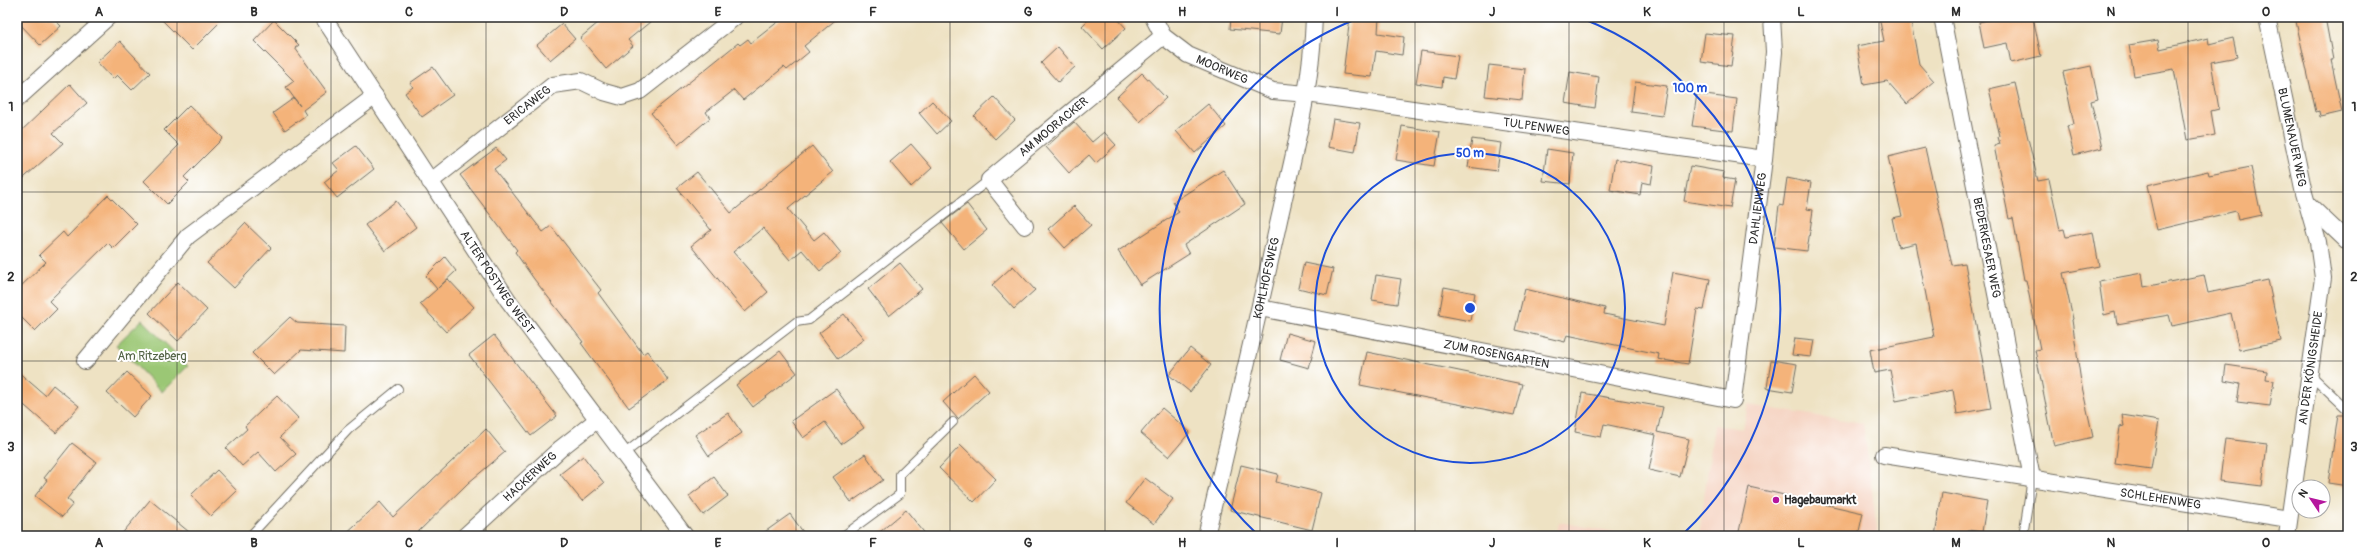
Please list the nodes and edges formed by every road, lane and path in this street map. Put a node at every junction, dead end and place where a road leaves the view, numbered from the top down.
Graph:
1 (108, 17) edge
2 (323, 17) edge
3 (735, 17) edge
4 (1153, 17) edge
5 (1314, 17) edge
6 (1772, 17) edge
7 (1942, 17) edge
8 (2266, 17) edge
9 (1162, 36) junction
10 (1307, 94) junction
11 (375, 96) junction
12 (17, 99) edge
13 (1764, 159) junction
14 (989, 180) junction
15 (430, 182) junction
16 (2306, 202) junction
17 (1025, 226) dead end
18 (2348, 242) edge
19 (1260, 308) junction
20 (85, 361) dead end
21 (2311, 375) junction
22 (398, 389) dead end
23 (1733, 400) joint
24 (2348, 410) edge
25 (598, 419) junction
26 (953, 422) dead end
27 (624, 452) junction
28 (1884, 455) dead end
29 (2032, 478) junction
30 (2289, 519) junction
31 (250, 536) edge
32 (465, 536) edge
33 (685, 536) edge
34 (843, 536) edge
35 (1206, 536) edge
36 (2023, 536) edge
37 (2286, 536) edge

1 - 12 street
2 - 11 street, ALTER POSTWEG WEST
3 - 15 street, ERICAWEG
4 - 9 street, MOORWEG
5 - 10 street, KOHLHOFSWEG
6 - 13 street, DAHLIENWEG
7 - 29 street, BEDERKESAER WEG
8 - 16 street, BLUMENAUER WEG
9 - 10 street, MOORWEG
9 - 14 street, AM MOORACKER
10 - 13 street, TULPENWEG
10 - 19 street, KOHLHOFSWEG
11 - 15 street, ALTER POSTWEG WEST
11 - 20 street
13 - 23 street, DAHLIENWEG
14 - 17 street
14 - 27 lane
15 - 25 street, ALTER POSTWEG WEST
16 - 18 street, BLUMENAUER WEG
16 - 21 street, AN DER KÖNIGSHEIDE
19 - 23 street, ZUM ROSENGARTEN
19 - 35 street, KOHLHOFSWEG
21 - 24 lane
21 - 30 street, AN DER KÖNIGSHEIDE
22 - 31 lane
25 - 27 street, ALTER POSTWEG WEST
25 - 32 street, HACKERWEG
26 - 34 lane
27 - 33 street, ALTER POSTWEG WEST
28 - 29 street, SCHLEHENWEG
29 - 30 street, SCHLEHENWEG
29 - 36 lane
30 - 37 street, AN DER KÖNIGSHEIDE

